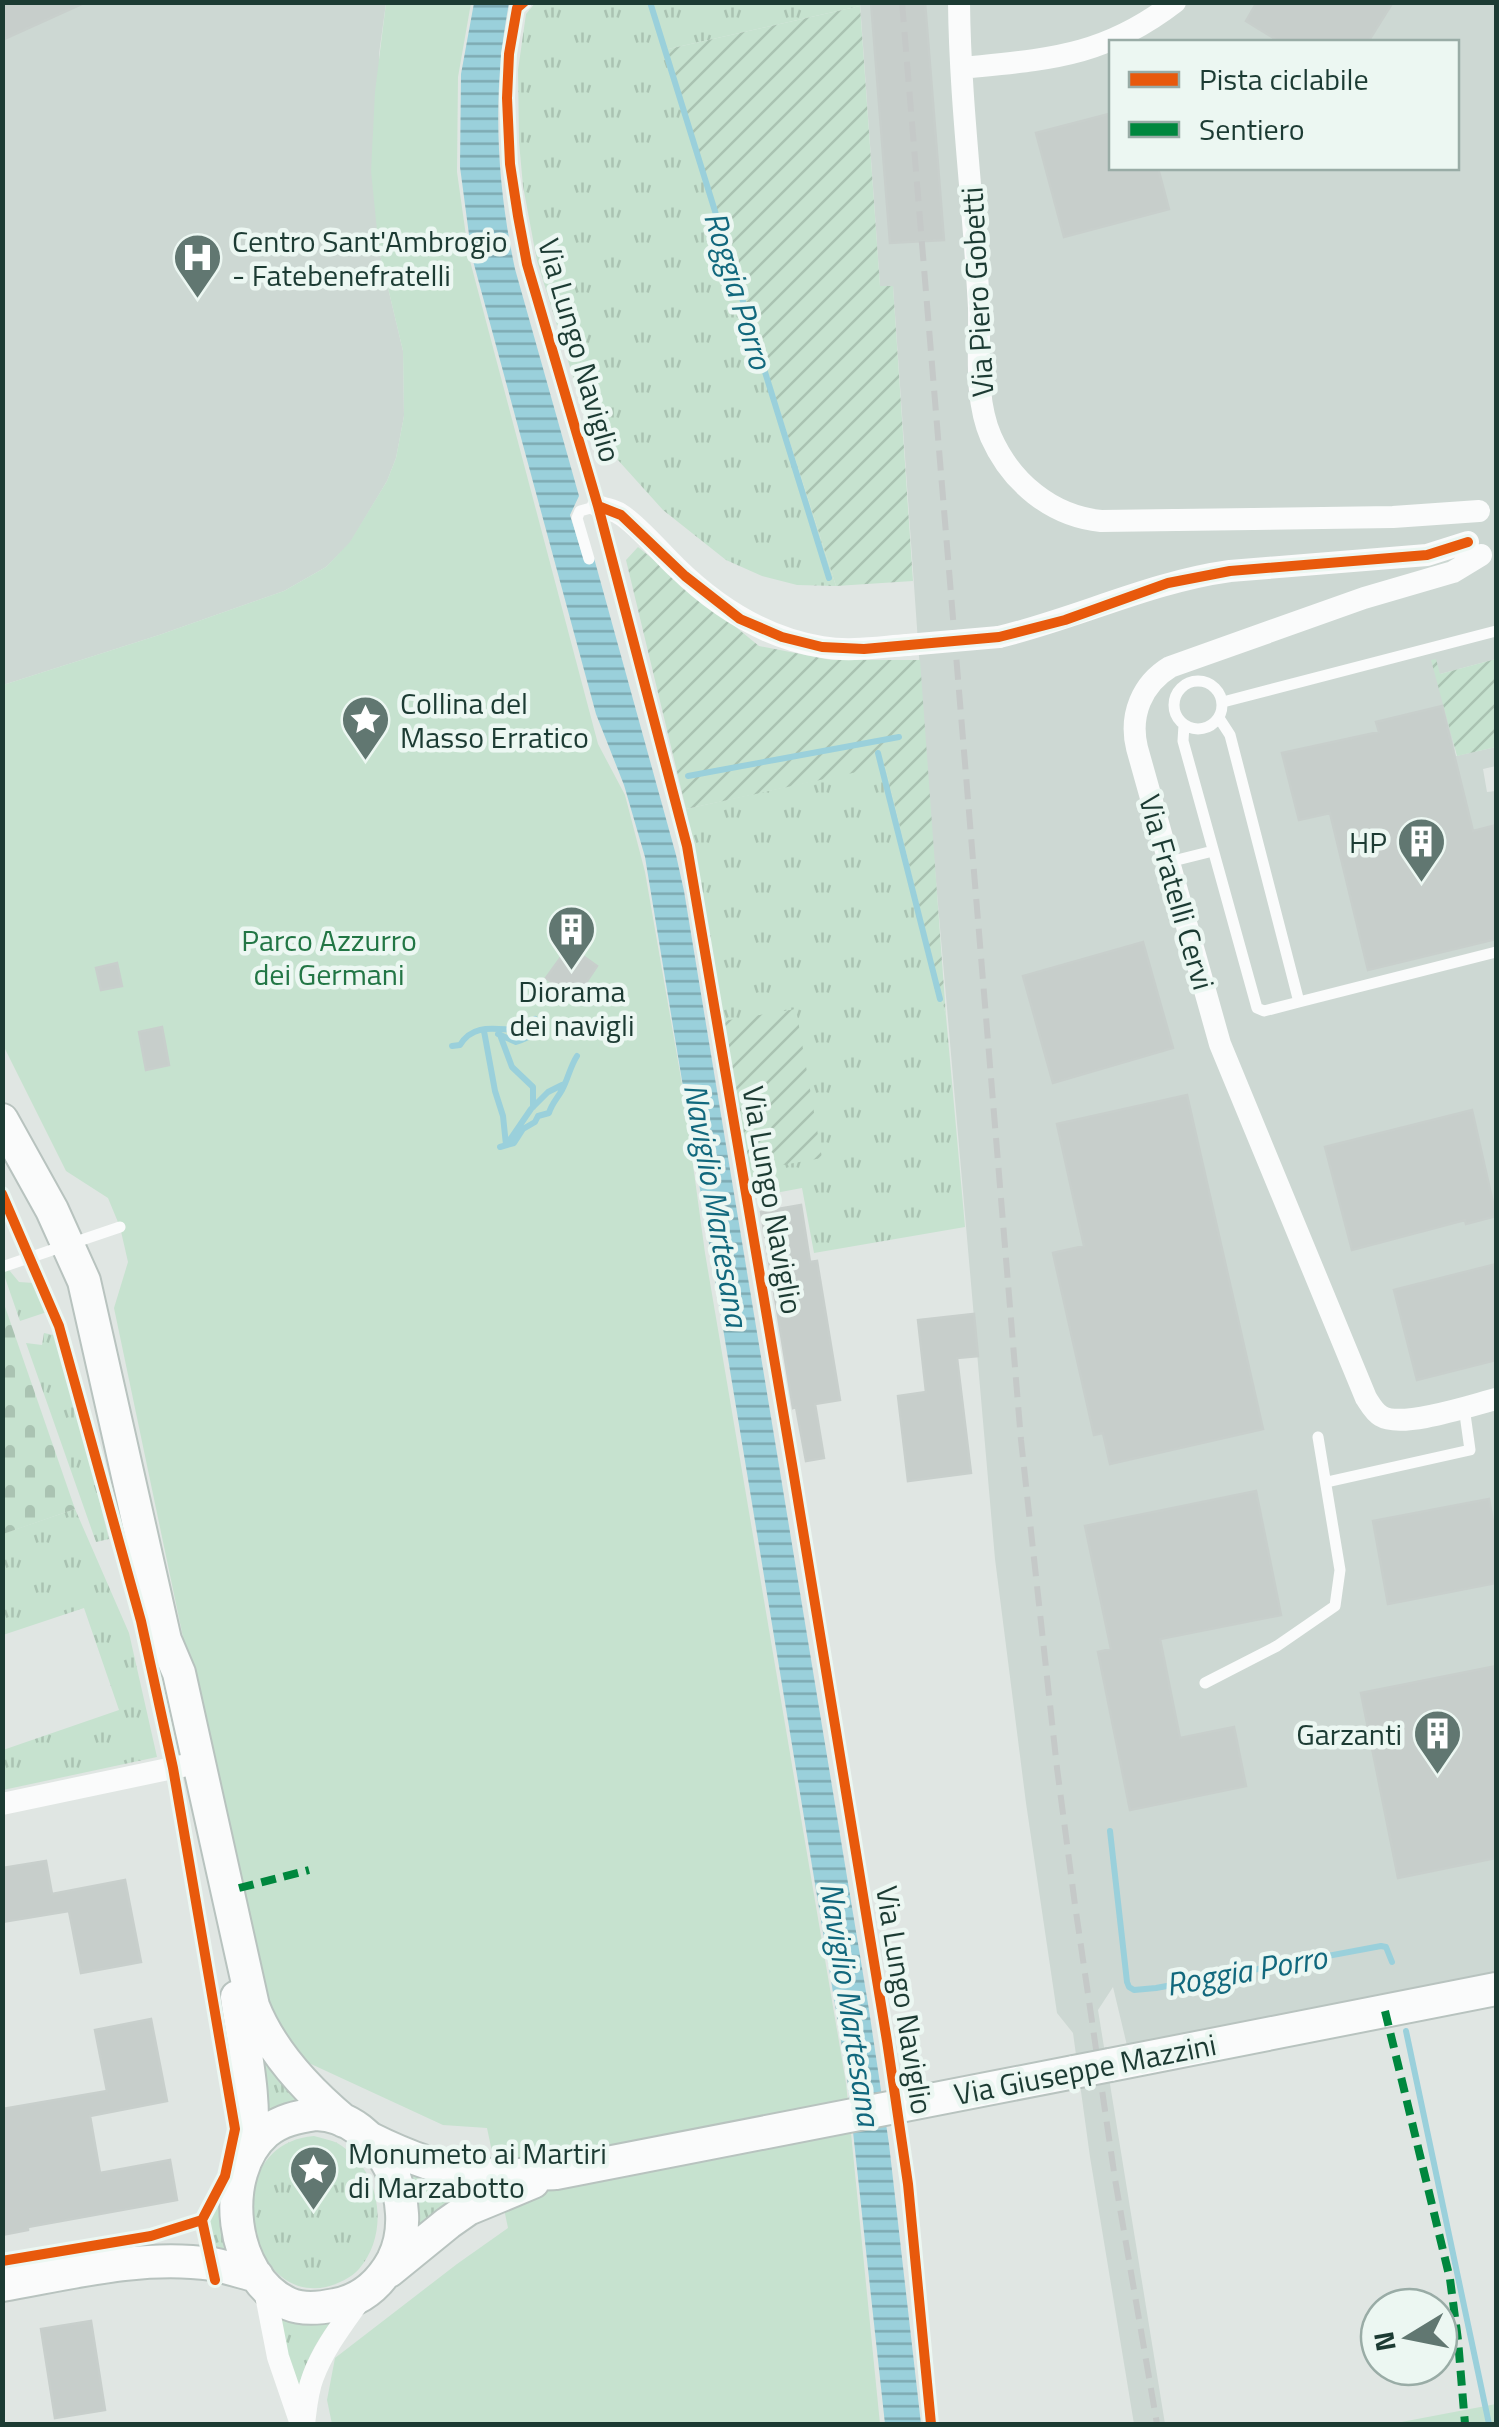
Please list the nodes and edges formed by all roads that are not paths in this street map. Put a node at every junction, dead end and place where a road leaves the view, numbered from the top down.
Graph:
1 (959, 2) edge
2 (1175, 2) edge
3 (1111, 40) edge
4 (1109, 41) edge
5 (963, 68) junction
6 (598, 506) joint
7 (1488, 509) edge
8 (1392, 518) junction
9 (1478, 546) edge
10 (589, 559) dead end
11 (1496, 631) edge
12 (1223, 702) junction
13 (1220, 718) junction
14 (1184, 725) junction
15 (1212, 850) junction
16 (1169, 862) junction
17 (1496, 952) edge
18 (1299, 1002) junction
19 (4, 1123) edge
20 (120, 1227) dead end
21 (58, 1248) junction
22 (2, 1267) edge
23 (1496, 1399) edge
24 (1464, 1407) junction
25 (1318, 1437) dead end
26 (1327, 1482) junction
27 (166, 1640) junction
28 (1204, 1683) dead end
29 (187, 1765) junction
30 (2, 1804) edge
31 (1496, 1989) edge
32 (356, 2129) junction
33 (250, 2150) junction
34 (556, 2173) junction
35 (261, 2281) junction
36 (374, 2284) junction
37 (2, 2285) edge
38 (303, 2424) edge

1 - 5 street, Via Piero Gobetti
2 - 3 street
4 - 5 street
5 - 8 street, Via Piero Gobetti
6 - 9 street, bridge
6 - 10 lane
7 - 8 street, Via Piero Gobetti
7 - 9 street
8 - 9 street, Via Piero Gobetti
9 - 16 street, Via Fratelli Cervi
11 - 12 lane
12 - 13 lane
12 - 14 lane
13 - 14 lane
13 - 18 lane
14 - 15 lane
15 - 16 lane
15 - 18 lane
16 - 24 street, Via Fratelli Cervi
17 - 18 lane
19 - 21 street
20 - 21 lane
21 - 22 lane
21 - 27 street
23 - 24 street
24 - 26 lane
25 - 26 lane
26 - 28 lane
27 - 29 street
27 - 32 street
29 - 30 street
29 - 33 street
31 - 34 street, Via Giuseppe Mazzini, bridge
32 - 33 street
32 - 34 street, Via Giuseppe Mazzini
32 - 36 street
33 - 35 street
34 - 36 street, Via Giuseppe Mazzini
35 - 36 street
35 - 37 street
35 - 38 street
36 - 38 street

